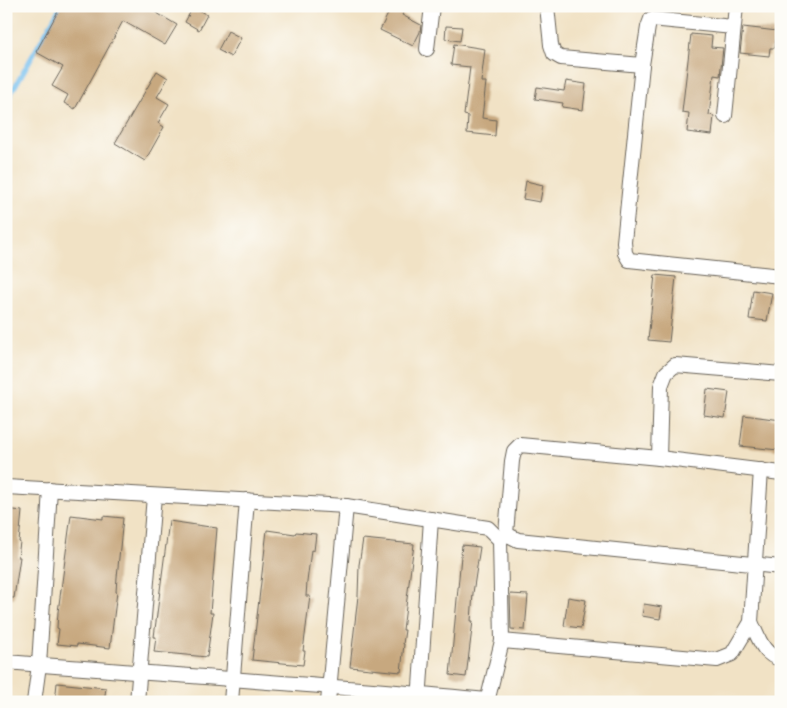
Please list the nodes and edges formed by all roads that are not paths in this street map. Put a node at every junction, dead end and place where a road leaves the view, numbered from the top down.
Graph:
1 (432, 6) edge
2 (547, 6) edge
3 (736, 6) edge
4 (734, 27) junction
5 (427, 49) dead end
6 (642, 65) junction
7 (725, 116) dead end
8 (781, 276) edge
9 (781, 374) edge
10 (659, 458) junction
11 (761, 470) junction
12 (781, 473) edge
13 (6, 487) edge
14 (50, 490) junction
15 (154, 496) junction
16 (247, 500) junction
17 (346, 506) junction
18 (431, 519) junction
19 (503, 537) junction
20 (756, 564) junction
21 (781, 567) edge
22 (751, 622) junction
23 (502, 641) junction
24 (781, 659) edge
25 (6, 662) edge
26 (39, 665) junction
27 (140, 673) junction
28 (234, 681) junction
29 (329, 686) junction
30 (420, 698) edge
31 (487, 701) edge
32 (34, 702) edge
33 (137, 702) edge
34 (231, 702) edge
35 (328, 702) edge

1 - 5 street
2 - 6 street
3 - 4 street
4 - 6 street
4 - 7 street
6 - 8 street
9 - 10 street
10 - 11 street
10 - 19 street
11 - 12 street
11 - 20 street
13 - 14 street
14 - 15 street
14 - 26 street
15 - 16 street
15 - 27 street
16 - 17 street
16 - 28 street
17 - 18 street
17 - 29 street
18 - 19 street
18 - 30 street
19 - 20 street
19 - 23 street
20 - 21 street
20 - 22 street
22 - 23 street
22 - 24 street
23 - 31 street
25 - 26 street
26 - 27 street
26 - 32 street
27 - 28 street
27 - 33 street
28 - 29 street
28 - 34 street
29 - 30 street
29 - 35 street
30 - 31 street

